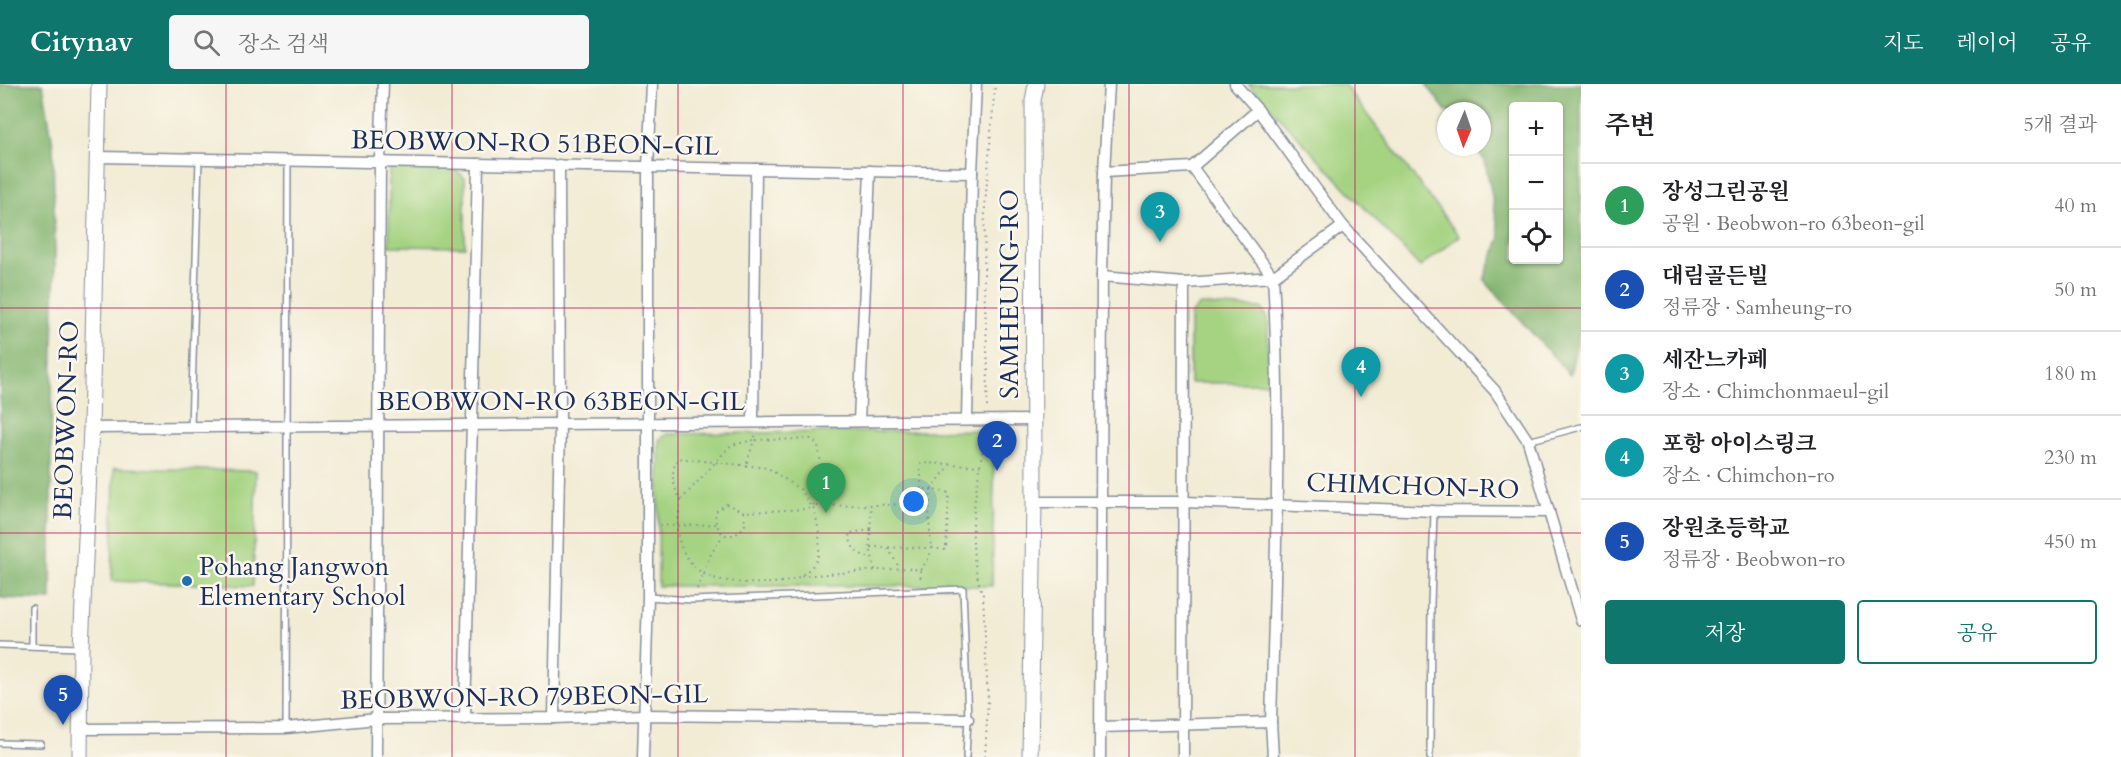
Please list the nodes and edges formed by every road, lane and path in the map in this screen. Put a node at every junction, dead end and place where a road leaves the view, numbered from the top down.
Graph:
1 (99, 84) edge
2 (383, 84) edge
3 (652, 84) edge
4 (976, 84) edge
5 (995, 84) edge
6 (1036, 84) edge
7 (1109, 84) edge
8 (1235, 84) edge
9 (1258, 110) junction
10 (98, 157) junction
11 (199, 159) junction
12 (288, 160) junction
13 (380, 162) junction
14 (478, 164) junction
15 (559, 165) junction
16 (648, 167) junction
17 (1192, 167) junction
18 (756, 169) junction
19 (870, 171) junction
20 (1104, 172) junction
21 (972, 173) junction
22 (1343, 226) junction
23 (1102, 276) junction
24 (1273, 276) junction
25 (1184, 284) junction
26 (967, 420) junction
27 (988, 420) junction
28 (1032, 420) junction
29 (859, 421) junction
30 (753, 422) junction
31 (648, 423) junction
32 (471, 424) junction
33 (560, 424) junction
34 (379, 425) junction
35 (288, 426) junction
36 (191, 427) junction
37 (1581, 427) edge
38 (91, 428) junction
39 (754, 440) junction
40 (1528, 441) junction
41 (715, 463) junction
42 (951, 464) junction
43 (747, 466) junction
44 (980, 466) junction
45 (931, 489) junction
46 (681, 500) junction
47 (1034, 502) junction
48 (1184, 502) junction
49 (1101, 503) junction
50 (930, 504) junction
51 (1277, 504) junction
52 (871, 505) junction
53 (812, 507) junction
54 (1434, 511) junction
55 (744, 512) junction
56 (1549, 512) junction
57 (716, 524) junction
58 (647, 525) junction
59 (677, 526) junction
60 (871, 530) junction
61 (723, 536) junction
62 (870, 547) junction
63 (888, 548) junction
64 (931, 548) junction
65 (872, 558) junction
66 (900, 569) junction
67 (875, 570) junction
68 (920, 570) junction
69 (703, 574) junction
70 (798, 576) junction
71 (921, 591) junction
72 (648, 597) junction
73 (692, 600) junction
74 (32, 608) dead end
75 (1581, 620) edge
76 (0, 645) edge
77 (32, 646) junction
78 (81, 648) junction
79 (644, 715) junction
80 (554, 718) junction
81 (376, 719) junction
82 (465, 719) junction
83 (968, 719) junction
84 (1271, 722) junction
85 (1183, 723) junction
86 (1100, 727) junction
87 (286, 728) junction
88 (80, 729) junction
89 (0, 743) edge
90 (41, 744) dead end
91 (80, 757) edge
92 (376, 757) edge
93 (643, 757) edge
94 (966, 757) edge
95 (985, 757) edge
96 (1030, 757) edge
97 (1100, 757) edge
98 (1183, 757) edge
99 (1273, 757) edge
100 (1430, 757) edge

1 - 10 main road, BEOBWON-RO
2 - 13 street
3 - 16 street
4 - 21 street
5 - 27 path
6 - 28 main road, SAMHEUNG-RO
7 - 20 street
8 - 9 street
9 - 17 street
9 - 22 street
10 - 11 street, BEOBWON-RO 51BEON-GIL
10 - 38 main road, BEOBWON-RO
11 - 12 street, BEOBWON-RO 51BEON-GIL
11 - 36 lane
12 - 13 street, BEOBWON-RO 51BEON-GIL
12 - 35 lane
13 - 14 street, BEOBWON-RO 51BEON-GIL
13 - 34 street
14 - 15 street, BEOBWON-RO 51BEON-GIL
14 - 32 street
15 - 16 street, BEOBWON-RO 51BEON-GIL
15 - 33 street
16 - 18 street, BEOBWON-RO 51BEON-GIL
16 - 31 street
17 - 20 street
17 - 24 street
18 - 19 street, BEOBWON-RO 51BEON-GIL
18 - 30 street
19 - 21 street, BEOBWON-RO 51BEON-GIL
19 - 29 street
20 - 23 street
21 - 26 street
22 - 24 street
22 - 40 street
23 - 25 street
23 - 49 street
24 - 25 street
24 - 51 street, CHIMCHON-RO
25 - 48 street
26 - 27 street, BEOBWON-RO 63BEON-GIL
26 - 29 street, BEOBWON-RO 63BEON-GIL
27 - 28 street, BEOBWON-RO 63BEON-GIL
27 - 44 path
28 - 47 main road, SAMHEUNG-RO
29 - 30 street, BEOBWON-RO 63BEON-GIL
30 - 31 street, BEOBWON-RO 63BEON-GIL
30 - 39 path
31 - 33 street, BEOBWON-RO 63BEON-GIL
31 - 58 street
32 - 33 street, BEOBWON-RO 63BEON-GIL
32 - 34 street, BEOBWON-RO 63BEON-GIL
32 - 82 street
33 - 80 street
34 - 35 street, BEOBWON-RO 63BEON-GIL
34 - 81 street
35 - 36 street, BEOBWON-RO 63BEON-GIL
35 - 87 lane
36 - 38 street, BEOBWON-RO 63BEON-GIL
37 - 40 lane
38 - 78 main road, BEOBWON-RO
39 - 41 path
39 - 43 path
39 - 53 path
40 - 56 street
41 - 43 path
41 - 46 path
41 - 46 path
42 - 44 path
42 - 45 path
42 - 45 path
43 - 53 path
44 - 95 path
45 - 50 path
45 - 64 path
46 - 59 path
47 - 49 street, CHIMCHON-RO
47 - 96 main road, SAMHEUNG-RO
48 - 49 street, CHIMCHON-RO
48 - 51 street, CHIMCHON-RO
48 - 85 street
49 - 86 street
50 - 52 path
50 - 64 path
51 - 54 street, CHIMCHON-RO
51 - 84 street
52 - 53 path
52 - 60 path
53 - 55 path
53 - 70 path
54 - 56 street, CHIMCHON-RO
54 - 100 lane
55 - 57 path
55 - 61 path
56 - 75 street
57 - 59 path
57 - 61 path
58 - 59 path
58 - 72 street
59 - 69 path
60 - 62 path
60 - 65 path
61 - 69 path
62 - 63 path
62 - 65 path
63 - 64 path
63 - 66 path
64 - 68 path
65 - 67 path
66 - 67 path
66 - 68 path
67 - 70 path
68 - 71 path
69 - 70 path
69 - 73 path
71 - 73 lane
71 - 83 lane
72 - 73 lane
72 - 79 street
74 - 77 lane
76 - 77 lane
77 - 78 lane
78 - 88 main road, BEOBWON-RO
79 - 80 street, BEOBWON-RO 79BEON-GIL
79 - 83 street, BEOBWON-RO 79BEON-GIL
79 - 93 street
80 - 82 street, BEOBWON-RO 79BEON-GIL
81 - 82 street, BEOBWON-RO 79BEON-GIL
81 - 87 street, BEOBWON-RO 79BEON-GIL
81 - 92 street
83 - 94 lane
84 - 85 street
84 - 99 street
85 - 86 street
85 - 98 street
86 - 97 street
87 - 88 street, BEOBWON-RO 79BEON-GIL
88 - 91 main road, BEOBWON-RO
89 - 90 lane

